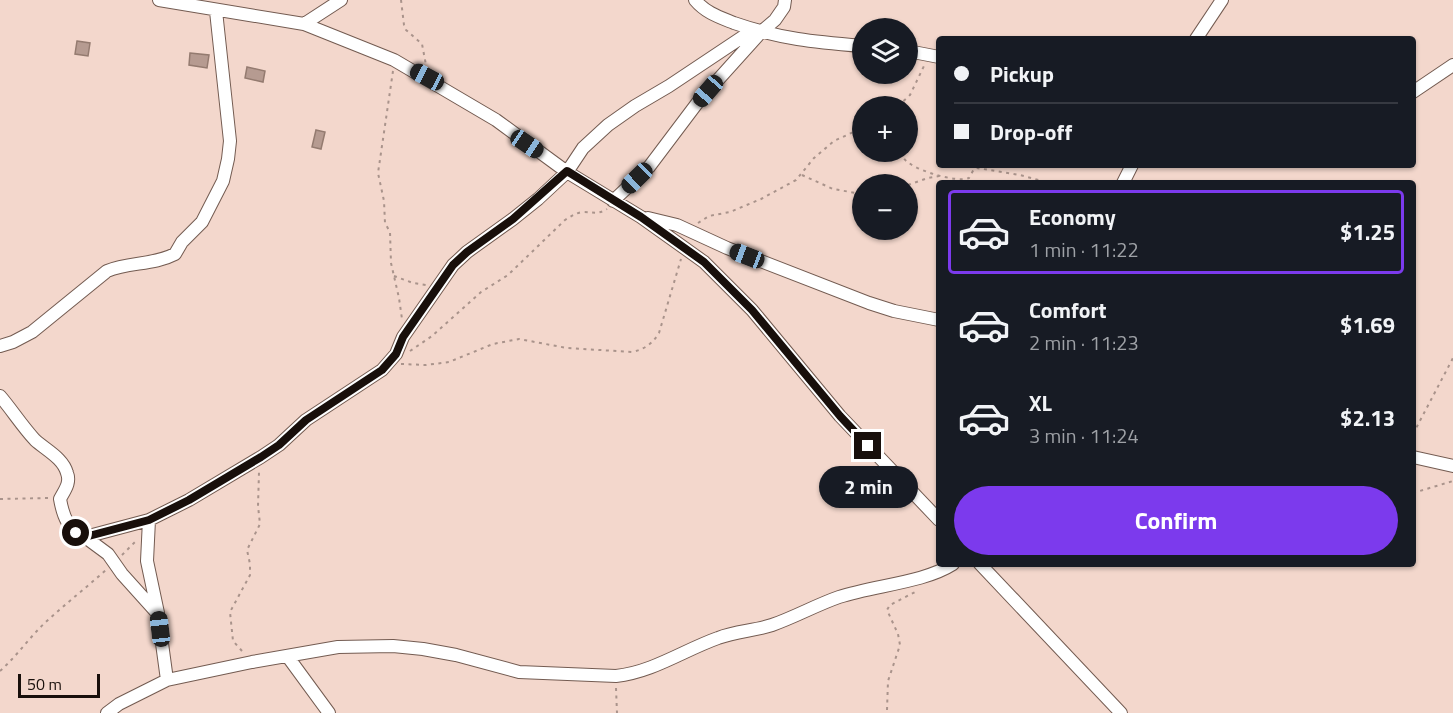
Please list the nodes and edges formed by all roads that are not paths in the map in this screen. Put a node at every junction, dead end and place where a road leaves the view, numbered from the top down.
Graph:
1 (159, 0) edge
2 (342, 0) edge
3 (695, 0) edge
4 (785, 0) edge
5 (1222, 0) edge
6 (177, 2) edge
7 (216, 11) junction
8 (304, 24) junction
9 (757, 31) junction
10 (1198, 36) edge
11 (852, 45) edge
12 (918, 53) edge
13 (934, 56) edge
14 (1453, 65) edge
15 (1416, 90) edge
16 (567, 171) junction
17 (613, 201) junction
18 (641, 217) junction
19 (936, 319) edge
20 (0, 346) edge
21 (0, 396) edge
22 (1416, 458) edge
23 (1453, 466) edge
24 (936, 517) edge
25 (148, 525) junction
26 (85, 537) junction
27 (947, 567) edge
28 (984, 567) edge
29 (158, 614) junction
30 (288, 657) junction
31 (167, 680) junction
32 (106, 713) edge
33 (329, 713) edge
34 (1121, 713) edge

1 - 6 street
2 - 8 street
3 - 9 street
4 - 9 street
5 - 10 street
6 - 7 street
7 - 8 street
7 - 20 street
8 - 16 street
9 - 11 street
9 - 16 street
9 - 17 street
12 - 13 street
14 - 15 street
16 - 17 street
16 - 25 street
17 - 18 street
18 - 19 street
18 - 24 street
21 - 26 street
22 - 23 street
25 - 26 street
25 - 29 street
26 - 29 street
27 - 30 street
28 - 34 street
29 - 31 street
30 - 31 street
30 - 33 street
31 - 32 street

